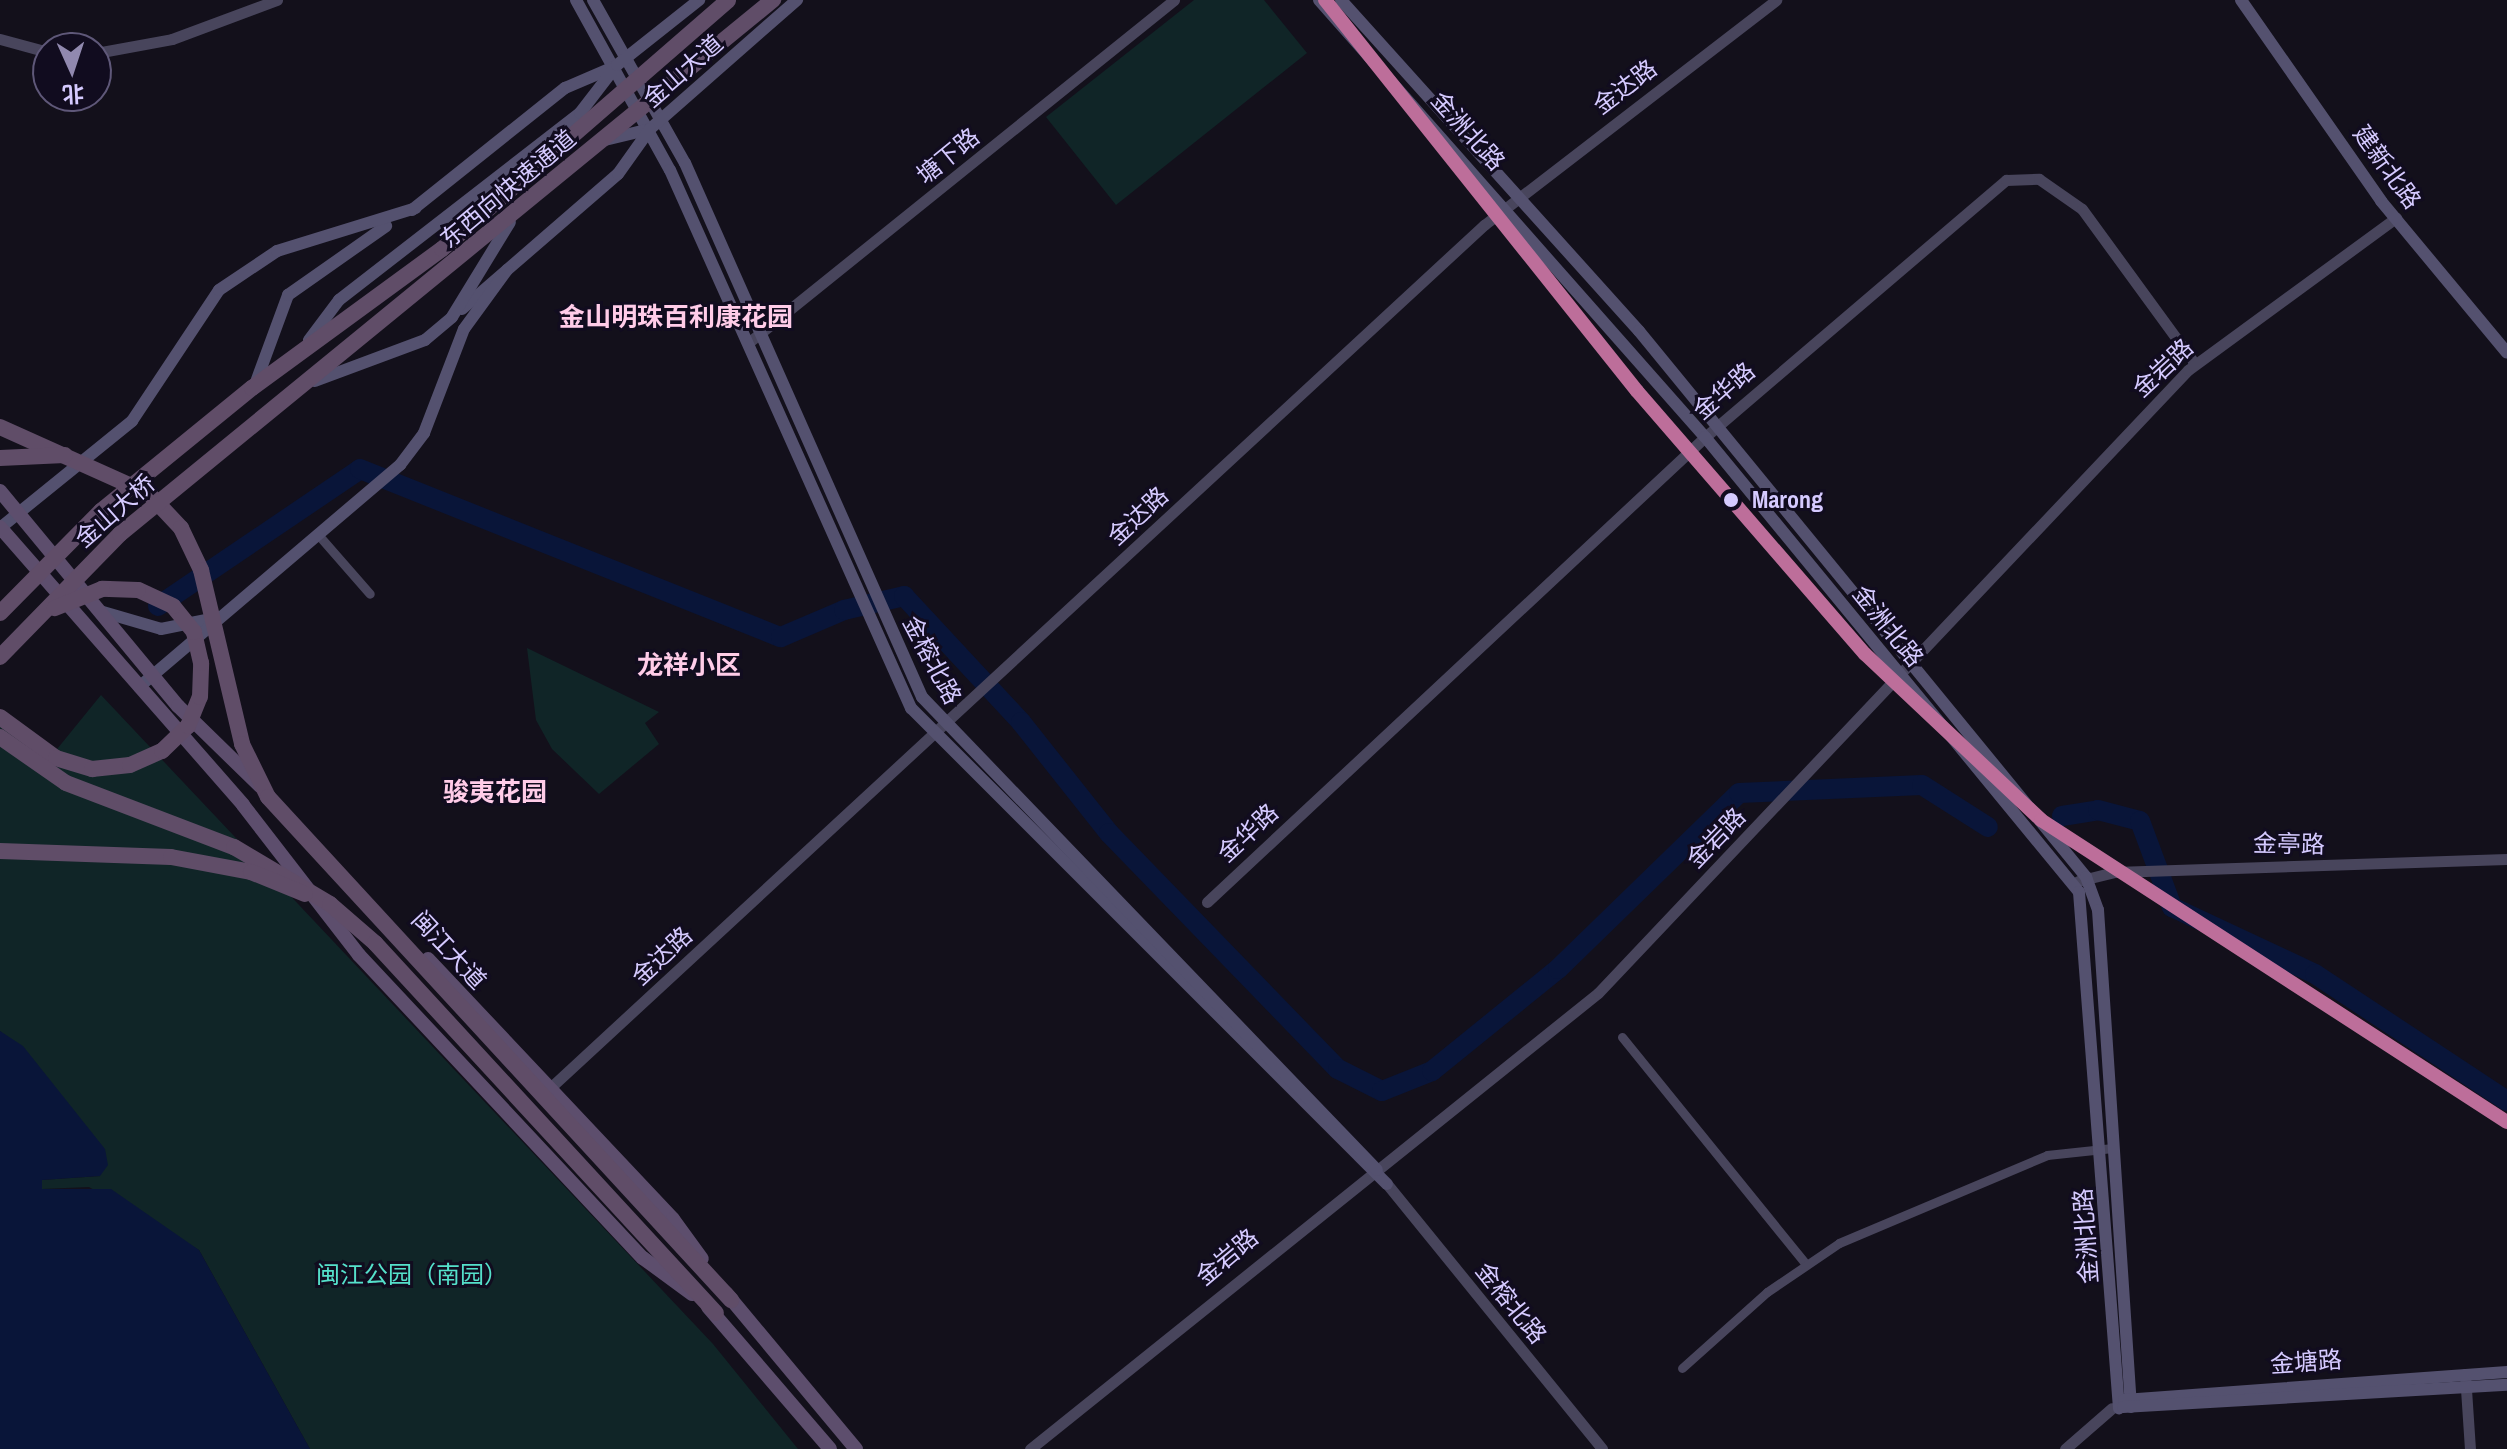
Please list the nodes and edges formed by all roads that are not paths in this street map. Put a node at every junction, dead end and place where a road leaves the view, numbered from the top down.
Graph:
1 (277, 0) edge
2 (576, 0) edge
3 (593, 0) edge
4 (699, 0) edge
5 (728, 0) edge
6 (773, 0) edge
7 (797, 0) edge
8 (1174, 0) edge
9 (1319, 0) edge
10 (1341, 0) edge
11 (1776, 0) edge
12 (2241, 0) edge
13 (0, 39) edge
14 (32, 48) edge
15 (112, 50) edge
16 (628, 57) junction
17 (617, 65) junction
18 (662, 118) junction
19 (650, 129) junction
20 (1520, 194) junction
21 (1505, 207) junction
22 (416, 208) junction
23 (2396, 218) junction
24 (507, 270) junction
25 (452, 317) junction
26 (760, 336) junction
27 (748, 343) junction
28 (2507, 353) edge
29 (289, 362) junction
30 (2195, 364) junction
31 (301, 387) junction
32 (252, 388) junction
33 (271, 411) joint
34 (1718, 425) junction
35 (0, 427) edge
36 (1705, 437) junction
37 (74, 456) junction
38 (0, 458) edge
39 (0, 491) edge
40 (18, 514) junction
41 (0, 528) edge
42 (321, 538) junction
43 (860, 580) junction
44 (370, 594) dead end
45 (97, 608) junction
46 (232, 609) junction
47 (0, 613) edge
48 (21, 632) junction
49 (0, 657) edge
50 (1911, 664) junction
51 (1901, 675) junction
52 (153, 677) junction
53 (139, 687) junction
54 (0, 717) edge
55 (939, 732) junction
56 (0, 737) edge
57 (0, 851) edge
58 (2507, 859) edge
59 (2086, 877) junction
60 (2073, 884) junction
61 (1207, 902) dead end
62 (330, 904) junction
63 (1622, 1037) dead end
64 (550, 1088) junction
65 (564, 1134) junction
66 (2108, 1148) junction
67 (1372, 1168) junction
68 (1387, 1184) joint
69 (1805, 1263) junction
70 (731, 1300) junction
71 (716, 1313) junction
72 (1682, 1368) dead end
73 (2507, 1372) edge
74 (2466, 1381) junction
75 (2507, 1385) edge
76 (2122, 1404) junction
77 (830, 1449) edge
78 (856, 1449) edge
79 (1030, 1449) edge
80 (1602, 1449) edge
81 (2065, 1449) edge
82 (2470, 1449) edge

1 - 15 street
2 - 17 main road, 金榕北路
3 - 16 main road, 金榕北路
4 - 16 main road, 金山大道
5 - 29 highway, 东西向快速通道
6 - 31 highway, 东西向快速通道
7 - 18 main road, 金山大道
8 - 26 street, 塘下路
9 - 21 main road, 金洲北路
10 - 20 main road, 金洲北路
11 - 20 street, 金达路
12 - 23 main road, 建新北路
13 - 14 street
16 - 17 main road, 金山大道
16 - 18 main road, 金榕北路
17 - 19 main road, 金榕北路
17 - 22 main road
17 - 29 main road, 金山大道
18 - 19 main road, 金山大道
18 - 26 main road, 金榕北路
19 - 24 main road
19 - 25 main road, 金山大道
19 - 27 main road, 金榕北路
20 - 21 street, 金达路
20 - 34 main road, 金洲北路
21 - 36 main road, 金洲北路
21 - 55 street, 金达路
22 - 32 main road
22 - 40 main road
23 - 28 main road, 建新北路
23 - 30 street, 金岩路
24 - 25 main road
24 - 42 main road
25 - 31 main road, 金山大道
26 - 27 street, 塘下路
26 - 43 main road, 金榕北路
27 - 43 main road, 金榕北路
29 - 32 highway, 东西向快速通道
30 - 34 street, 金华路
30 - 50 street, 金岩路
31 - 33 highway, 东西向快速通道
32 - 47 highway, 金山大桥
33 - 48 highway, 金山大桥
34 - 36 street, 金华路
34 - 50 main road, 金洲北路
35 - 37 highway
36 - 51 main road, 金洲北路
36 - 61 street, 金华路
37 - 38 highway
37 - 65 highway
39 - 40 main road, 闽江大道
40 - 41 main road
40 - 45 main road, 闽江大道
41 - 53 main road
42 - 44 street
42 - 46 main road
43 - 55 main road, 金榕北路
43 - 55 main road, 金榕北路
45 - 46 main road
45 - 52 main road, 闽江大道
46 - 52 main road
48 - 49 highway, 金山大桥
48 - 54 highway
50 - 51 street, 金岩路
50 - 59 main road, 金洲北路
51 - 60 main road, 金洲北路
51 - 67 street, 金岩路
52 - 53 main road
52 - 64 main road, 闽江大道
53 - 71 main road
55 - 64 street, 金达路
55 - 67 main road, 金榕北路
56 - 62 highway
57 - 62 highway
58 - 59 street, 金亭路
59 - 60 street, 金亭路
59 - 66 main road, 金洲北路
60 - 66 main road, 金洲北路
62 - 65 highway
63 - 69 street
64 - 70 main road, 闽江大道
65 - 70 highway
65 - 71 highway
66 - 69 street
66 - 76 main road, 金洲北路
67 - 68 main road, 金榕北路
67 - 79 street, 金岩路
68 - 80 street, 金榕北路
69 - 72 street
70 - 78 main road, 闽江大道
71 - 77 main road
73 - 74 main road, 金塘路
74 - 75 main road, 金塘路
74 - 76 main road, 金塘路
74 - 82 street
76 - 81 street

